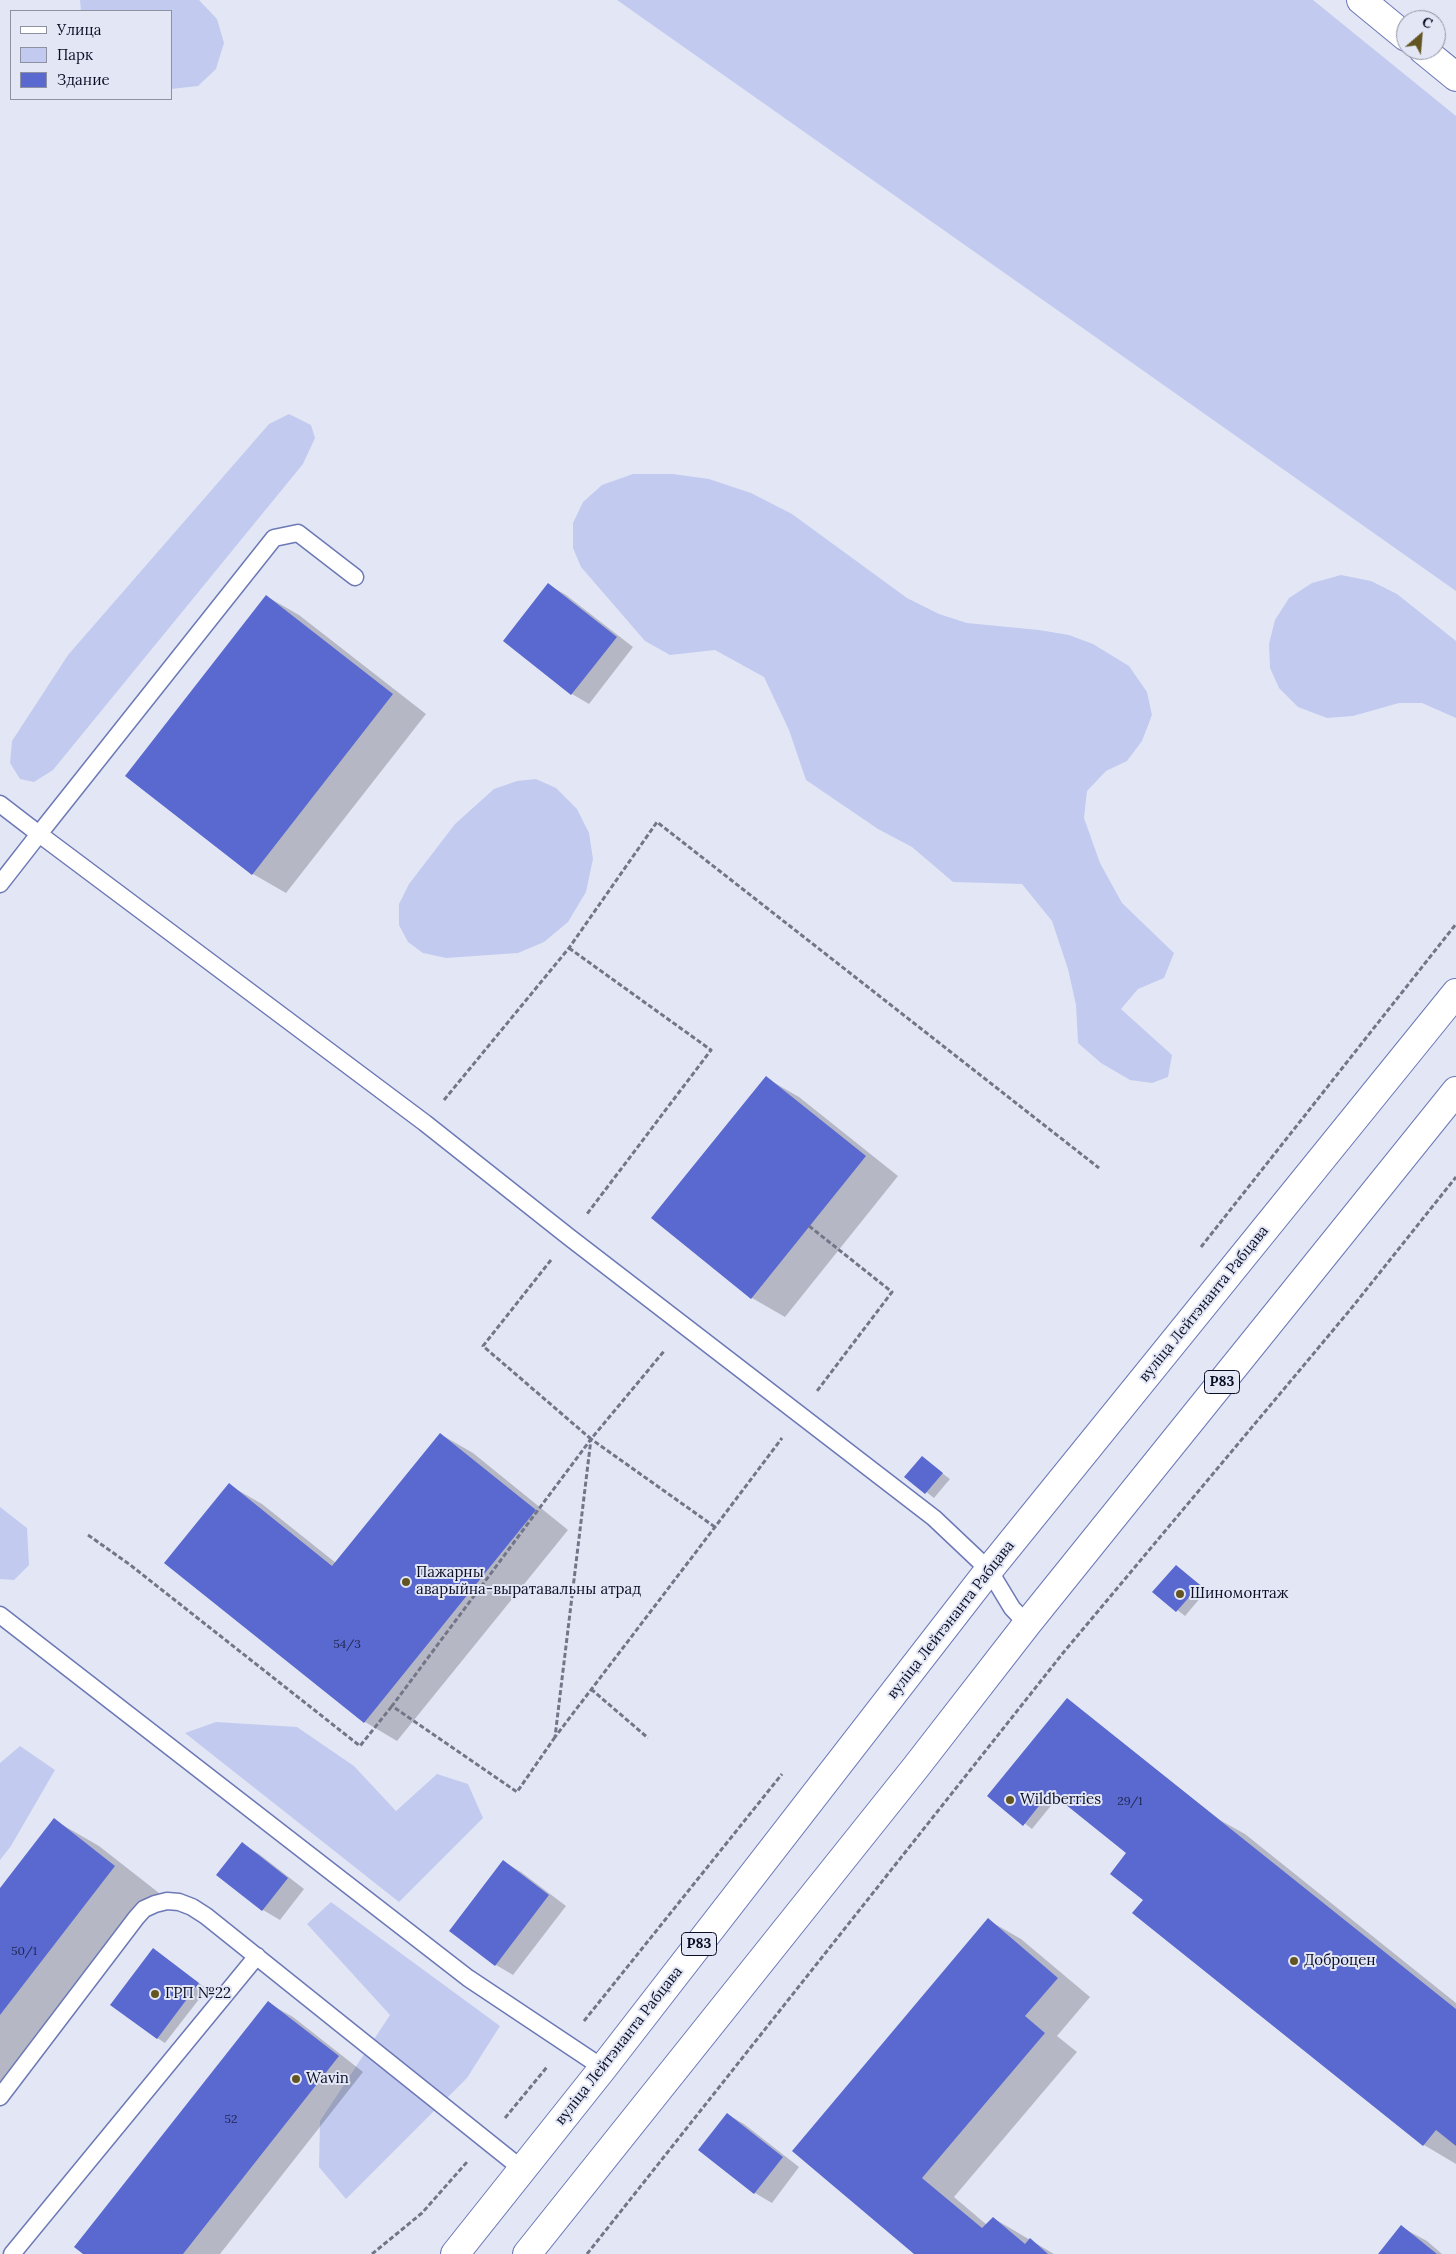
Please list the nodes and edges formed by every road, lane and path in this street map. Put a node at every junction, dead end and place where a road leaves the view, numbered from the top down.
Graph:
1 (1361, 0) edge
2 (1396, 29) edge
3 (1435, 60) edge
4 (1456, 77) edge
5 (355, 577) dead end
6 (0, 804) edge
7 (39, 834) junction
8 (0, 884) edge
9 (569, 948) junction
10 (1456, 993) edge
11 (1456, 1091) edge
12 (425, 1122) junction
13 (1099, 1168) dead end
14 (1456, 1177) edge
15 (809, 1226) dead end
16 (569, 1237) junction
17 (685, 1326) junction
18 (800, 1414) junction
19 (591, 1439) junction
20 (715, 1527) junction
21 (88, 1535) dead end
22 (989, 1570) junction
23 (0, 1615) edge
24 (1028, 1624) junction
25 (591, 1690) junction
26 (392, 1706) junction
27 (555, 1737) junction
28 (648, 1738) dead end
29 (257, 1956) junction
30 (603, 2068) junction
31 (0, 2097) edge
32 (522, 2169) junction
33 (12, 2254) edge
34 (455, 2254) edge
35 (528, 2254) edge
36 (587, 2254) edge

1 - 2 main road
3 - 4 main road
5 - 7 lane
6 - 7 lane
7 - 8 lane
7 - 12 lane
9 - 12 path
9 - 13 path
9 - 16 path
10 - 22 main road, вуліца Лейтэнанта Рабцава / Р83
11 - 24 main road, Р83
12 - 16 lane
14 - 36 path
15 - 18 path
16 - 17 lane
16 - 19 path
17 - 18 lane
17 - 19 path
18 - 20 path
18 - 22 lane
19 - 20 path
19 - 26 path
19 - 27 path
20 - 25 path
21 - 26 path
22 - 24 lane
22 - 30 main road, вуліца Лейтэнанта Рабцава / Р83
23 - 30 lane
24 - 35 main road, Р83
25 - 27 path
25 - 28 path
26 - 27 path
29 - 31 lane
29 - 32 lane
29 - 33 lane
30 - 32 main road, вуліца Лейтэнанта Рабцава / Р83
32 - 34 main road, вуліца Лейтэнанта Рабцава / Р83

